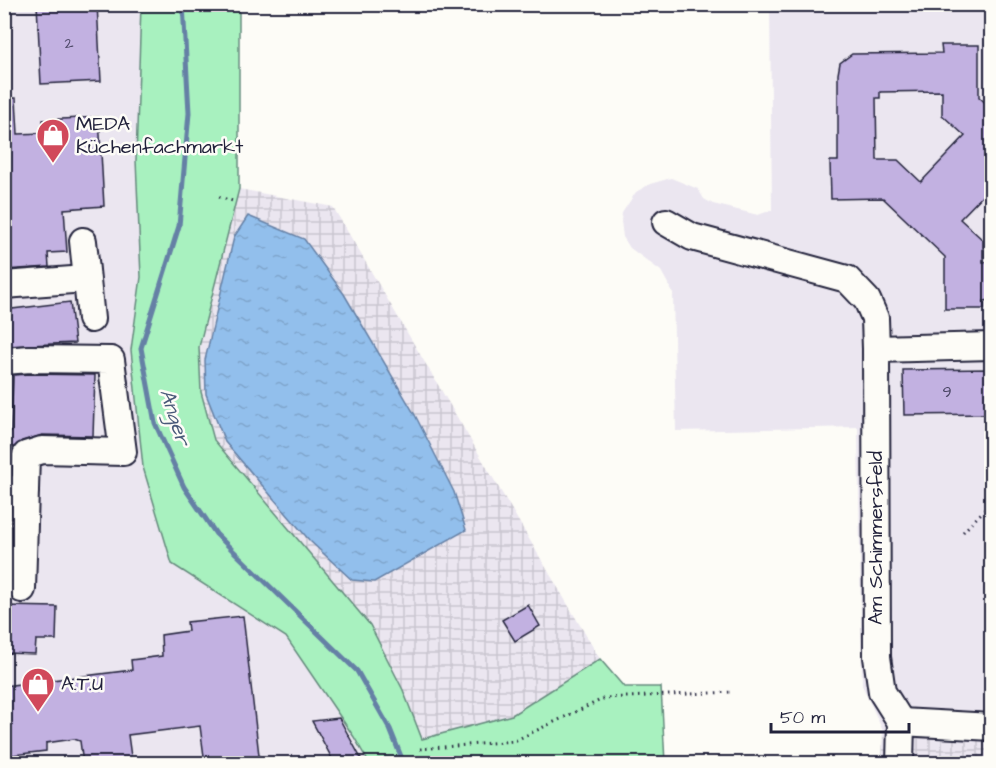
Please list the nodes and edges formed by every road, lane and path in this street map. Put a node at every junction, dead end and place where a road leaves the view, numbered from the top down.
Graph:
1 (219, 197) dead end
2 (236, 201) dead end
3 (666, 222) dead end
4 (83, 241) dead end
5 (86, 279) junction
6 (4, 285) edge
7 (91, 319) dead end
8 (992, 346) edge
9 (876, 349) junction
10 (4, 361) edge
11 (15, 490) edge
12 (992, 502) edge
13 (963, 532) dead end
14 (22, 589) dead end
15 (732, 692) dead end
16 (901, 722) junction
17 (992, 727) edge
18 (420, 749) dead end
19 (900, 764) edge

1 - 2 path
3 - 9 street, Am Schimmersfeld
4 - 5 street
5 - 6 street
5 - 7 street
8 - 9 street
9 - 16 street, Am Schimmersfeld
10 - 11 street
11 - 14 street
12 - 13 path
15 - 18 path
16 - 17 street
16 - 19 street

